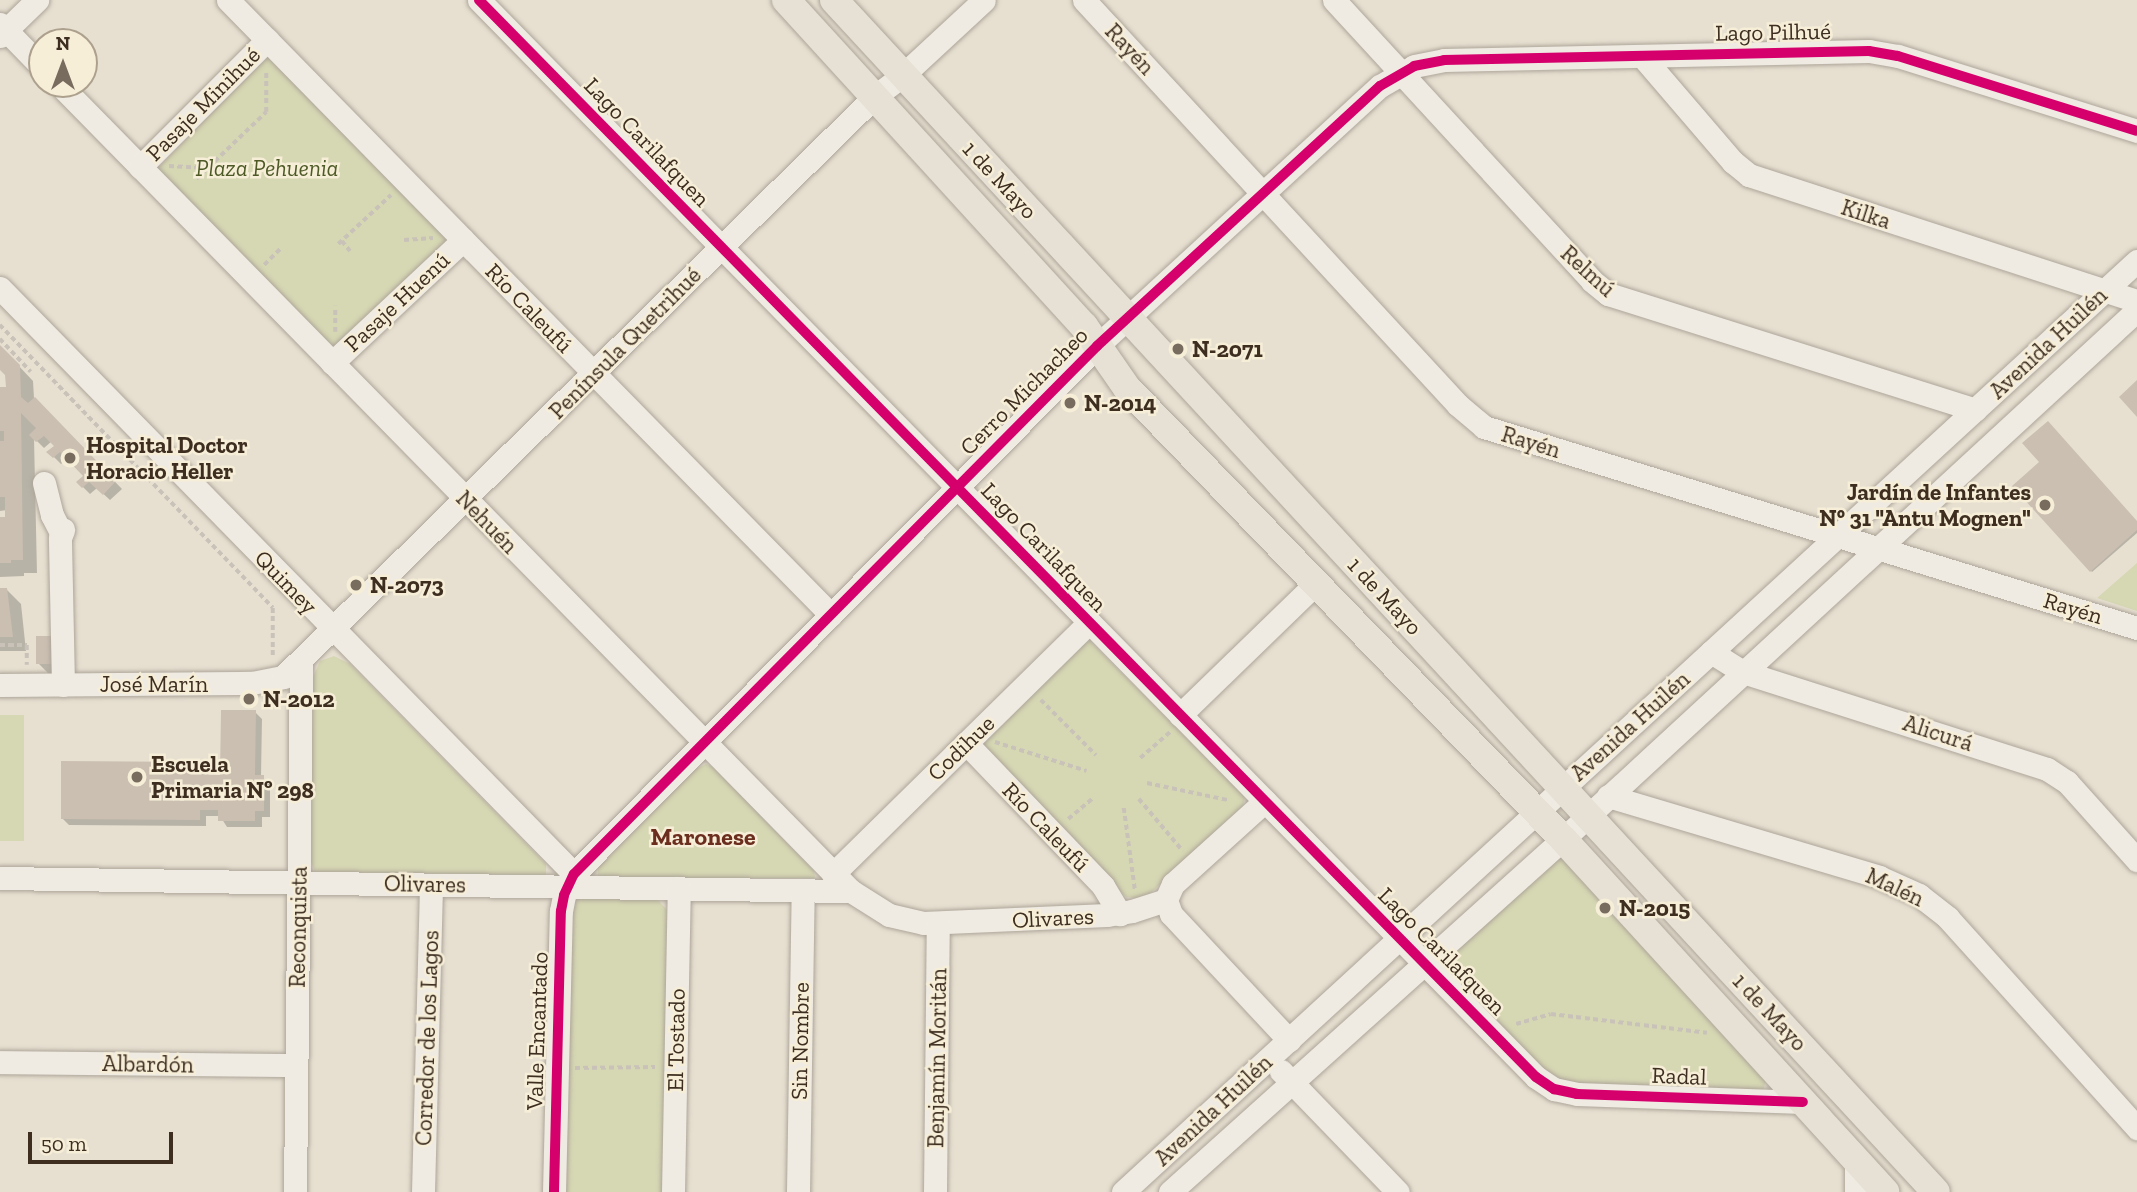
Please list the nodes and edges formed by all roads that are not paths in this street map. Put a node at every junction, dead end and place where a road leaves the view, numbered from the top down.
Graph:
1 (37, 0) edge
2 (228, 0) edge
3 (479, 0) edge
4 (786, 0) edge
5 (834, 0) edge
6 (984, 0) edge
7 (1084, 0) edge
8 (1334, 0) edge
9 (2, 30) edge
10 (267, 40) junction
11 (28, 54) edge
12 (1642, 56) junction
13 (1401, 73) junction
14 (903, 75) junction
15 (874, 97) junction
16 (74, 98) edge
17 (2137, 131) edge
18 (148, 166) junction
19 (1262, 192) junction
20 (454, 238) junction
21 (722, 247) junction
22 (2137, 261) edge
23 (0, 288) edge
24 (2105, 290) junction
25 (2137, 300) edge
26 (2137, 310) edge
27 (1128, 317) junction
28 (1097, 346) junction
29 (332, 363) junction
30 (594, 373) junction
31 (1975, 410) junction
32 (44, 483) dead end
33 (957, 488) junction
34 (466, 500) junction
35 (1838, 536) junction
36 (1877, 548) junction
37 (1316, 583) junction
38 (831, 615) junction
39 (1089, 622) junction
40 (2137, 628) edge
41 (333, 630) junction
42 (1711, 652) junction
43 (301, 662) junction
44 (1743, 672) junction
45 (0, 685) edge
46 (63, 685) junction
47 (1177, 722) junction
48 (704, 743) junction
49 (966, 743) junction
50 (1562, 788) junction
51 (1265, 802) junction
52 (1598, 806) junction
53 (1536, 812) junction
54 (1563, 839) junction
55 (2137, 860) edge
56 (833, 874) junction
57 (0, 878) edge
58 (570, 880) junction
59 (298, 883) junction
60 (431, 885) junction
61 (678, 888) junction
62 (803, 890) junction
63 (850, 891) junction
64 (1166, 900) junction
65 (1121, 914) junction
66 (938, 923) junction
67 (1399, 939) junction
68 (1426, 962) junction
69 (1289, 1040) junction
70 (1268, 1059) junction
71 (0, 1062) edge
72 (296, 1065) junction
73 (1292, 1083) junction
74 (1554, 1089) joint
75 (1803, 1102) junction
76 (2137, 1128) edge
77 (1856, 1160) junction
78 (1134, 1189) edge
79 (295, 1192) edge
80 (423, 1192) edge
81 (554, 1192) edge
82 (673, 1192) edge
83 (797, 1192) edge
84 (935, 1192) edge
85 (1170, 1192) edge
86 (1398, 1192) edge
87 (1856, 1192) edge
88 (1885, 1192) edge
89 (1936, 1192) edge

1 - 9 street
2 - 10 street, Río Caleufú
3 - 21 street, Lago Carilafquen
4 - 15 main road, 1 de Mayo
5 - 14 main road, 1 de Mayo
6 - 14 street, Península Quetrihué
7 - 19 street, Rayén
8 - 13 street, Relmú
9 - 11 street
10 - 18 street, Pasaje Minihué
10 - 20 street, Río Caleufú
12 - 13 street, Lago Pilhué
12 - 17 street, Lago Pilhué
12 - 24 street, Kilka
13 - 19 street, Cerro Michacheo
13 - 31 street, Relmú
14 - 15 street, Península Quetrihué
14 - 27 main road, 1 de Mayo
15 - 21 street, Península Quetrihué
15 - 28 main road, 1 de Mayo
16 - 18 street, Nehuén
18 - 29 street, Nehuén
19 - 27 street, Cerro Michacheo
19 - 35 street, Rayén
20 - 29 street, Pasaje Huenú
20 - 30 street, Río Caleufú
21 - 30 street, Península Quetrihué
21 - 33 street, Lago Carilafquen
22 - 24 street, Avenida Huilén
23 - 41 street, Quimey
24 - 25 street, Kilka
24 - 31 street, Avenida Huilén
26 - 36 street, Avenida Huilén
27 - 28 street, Cerro Michacheo
27 - 50 main road, 1 de Mayo
28 - 33 street, Cerro Michacheo
28 - 37 main road, 1 de Mayo
29 - 34 street, Nehuén
30 - 34 street, Península Quetrihué
30 - 38 street, Río Caleufú
31 - 35 street, Avenida Huilén
32 - 46 street
33 - 38 street, Cerro Michacheo
33 - 39 street, Lago Carilafquen
34 - 41 street, Península Quetrihué
34 - 48 street, Nehuén
35 - 36 street, Rayén
35 - 42 street, Avenida Huilén
36 - 40 street, Rayén
36 - 44 street, Avenida Huilén
37 - 47 street
37 - 53 main road, 1 de Mayo
38 - 48 street, Cerro Michacheo
39 - 47 street, Lago Carilafquen
39 - 49 street, Codihue
41 - 43 street, Península Quetrihué
41 - 58 street, Quimey
42 - 44 street, Alicurá
42 - 50 street, Avenida Huilén
43 - 46 street, José Marín
43 - 59 street, Reconquista
44 - 52 street, Avenida Huilén
44 - 55 street, Alicurá
45 - 46 street, José Marín
47 - 51 street, Lago Carilafquen
48 - 56 street, Nehuén
48 - 58 street, Cerro Michacheo
49 - 56 street, Codihue
49 - 65 street, Río Caleufú
50 - 52 main road, 1 de Mayo
50 - 53 street, Avenida Huilén
51 - 64 street
51 - 67 street, Lago Carilafquen
52 - 54 street, Avenida Huilén
52 - 76 street, Malén
52 - 89 main road, 1 de Mayo
53 - 54 main road, 1 de Mayo
53 - 67 street, Avenida Huilén
54 - 68 street, Avenida Huilén
54 - 75 main road, 1 de Mayo
56 - 63 street, Nehuén
57 - 59 street, Olivares
58 - 60 street, Olivares
58 - 61 street, Olivares
58 - 81 street, Valle Encantado
59 - 60 street, Olivares
59 - 72 street, Reconquista
60 - 80 street, Corredor de los Lagos
61 - 62 street, Olivares
61 - 82 street, El Tostado
62 - 63 street, Olivares
62 - 83 street, Sin Nombre
63 - 66 street, Nehuén
64 - 65 street, Olivares
64 - 69 street
65 - 66 street, Olivares
66 - 84 street, Benjamín Moritán
67 - 68 street, Lago Carilafquen
67 - 69 street, Avenida Huilén
68 - 73 street, Avenida Huilén
68 - 74 street, Lago Carilafquen
69 - 70 street, Avenida Huilén
70 - 73 street
70 - 78 street, Avenida Huilén
71 - 72 street, Albardón
72 - 79 street, Reconquista
73 - 85 street, Avenida Huilén
73 - 86 street
74 - 75 street, Radal
75 - 77 main road, 1 de Mayo
77 - 87 street
77 - 88 main road, 1 de Mayo

